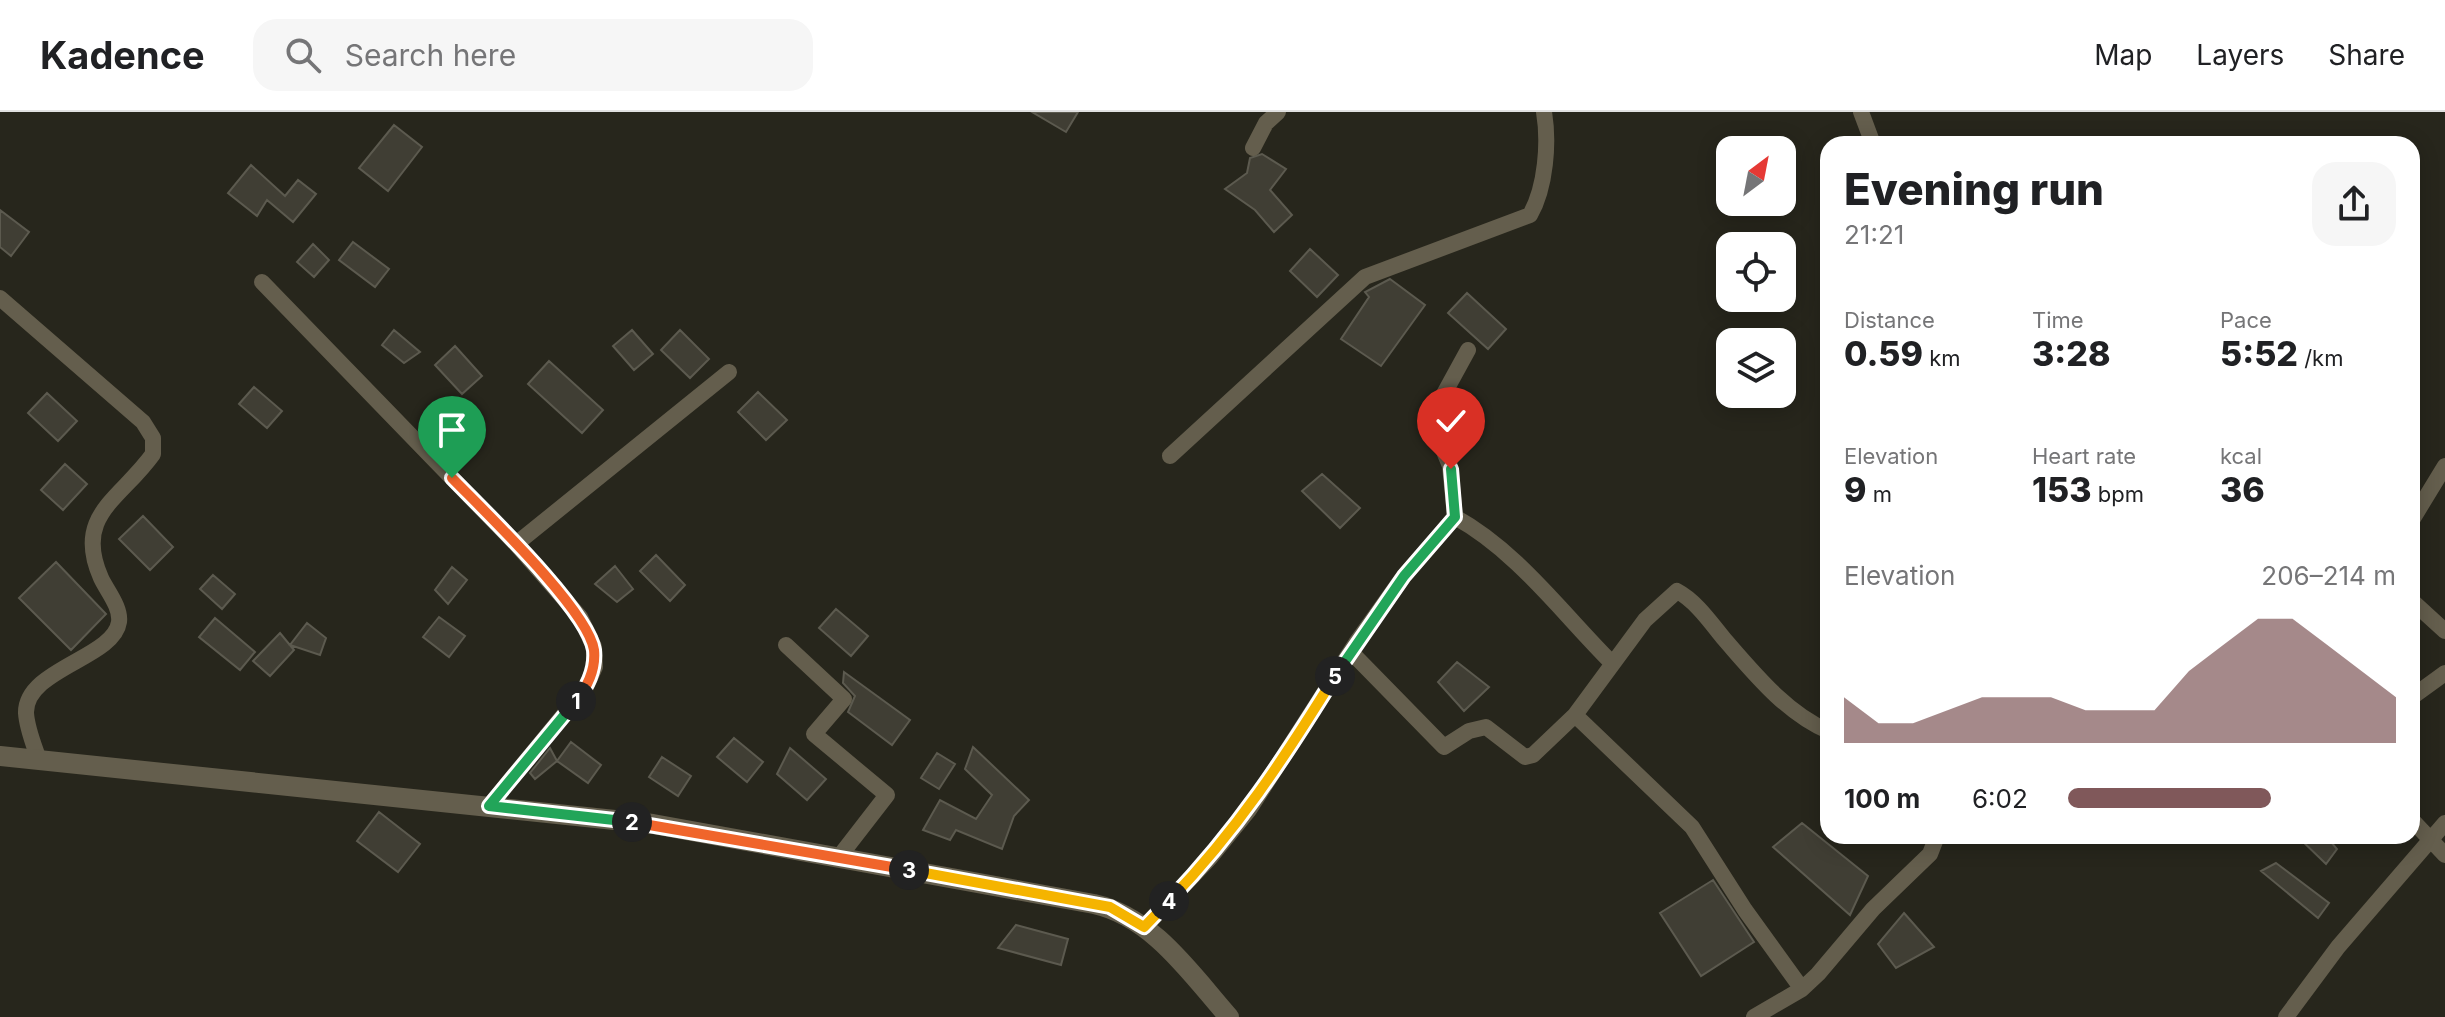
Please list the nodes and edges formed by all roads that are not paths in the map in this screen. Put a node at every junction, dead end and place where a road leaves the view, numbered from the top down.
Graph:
1 (1278, 112) edge
2 (1544, 112) edge
3 (1861, 112) edge
4 (1870, 136) edge
5 (1253, 148) dead end
6 (262, 282) dead end
7 (0, 298) edge
8 (1468, 350) dead end
9 (729, 372) dead end
10 (1170, 456) dead end
11 (2445, 466) edge
12 (2420, 507) edge
13 (1455, 517) junction
14 (516, 544) junction
15 (2420, 608) edge
16 (2445, 631) edge
17 (786, 645) dead end
18 (1351, 652) junction
19 (1611, 662) junction
20 (2445, 673) edge
21 (2420, 691) edge
22 (1575, 715) junction
23 (1820, 726) edge
24 (0, 756) edge
25 (39, 760) junction
26 (489, 806) junction
27 (2445, 823) edge
28 (2420, 829) edge
29 (2430, 840) junction
30 (1933, 844) edge
31 (2445, 855) edge
32 (839, 857) junction
33 (1144, 927) junction
34 (1802, 989) junction
35 (1765, 1014) edge
36 (1229, 1017) edge
37 (2286, 1017) edge

1 - 5 street
2 - 10 street
3 - 4 street
6 - 14 street
7 - 25 street
8 - 13 street
9 - 14 street
11 - 12 street
13 - 18 street
13 - 19 street
14 - 26 street
15 - 16 street
17 - 32 street
18 - 22 street
18 - 33 street
19 - 22 street
19 - 23 street
20 - 21 street
22 - 34 street
24 - 25 street
25 - 26 street
26 - 32 street
27 - 29 street
28 - 29 street
29 - 31 street
29 - 37 street
30 - 34 street
32 - 33 street
33 - 36 street
34 - 35 street

